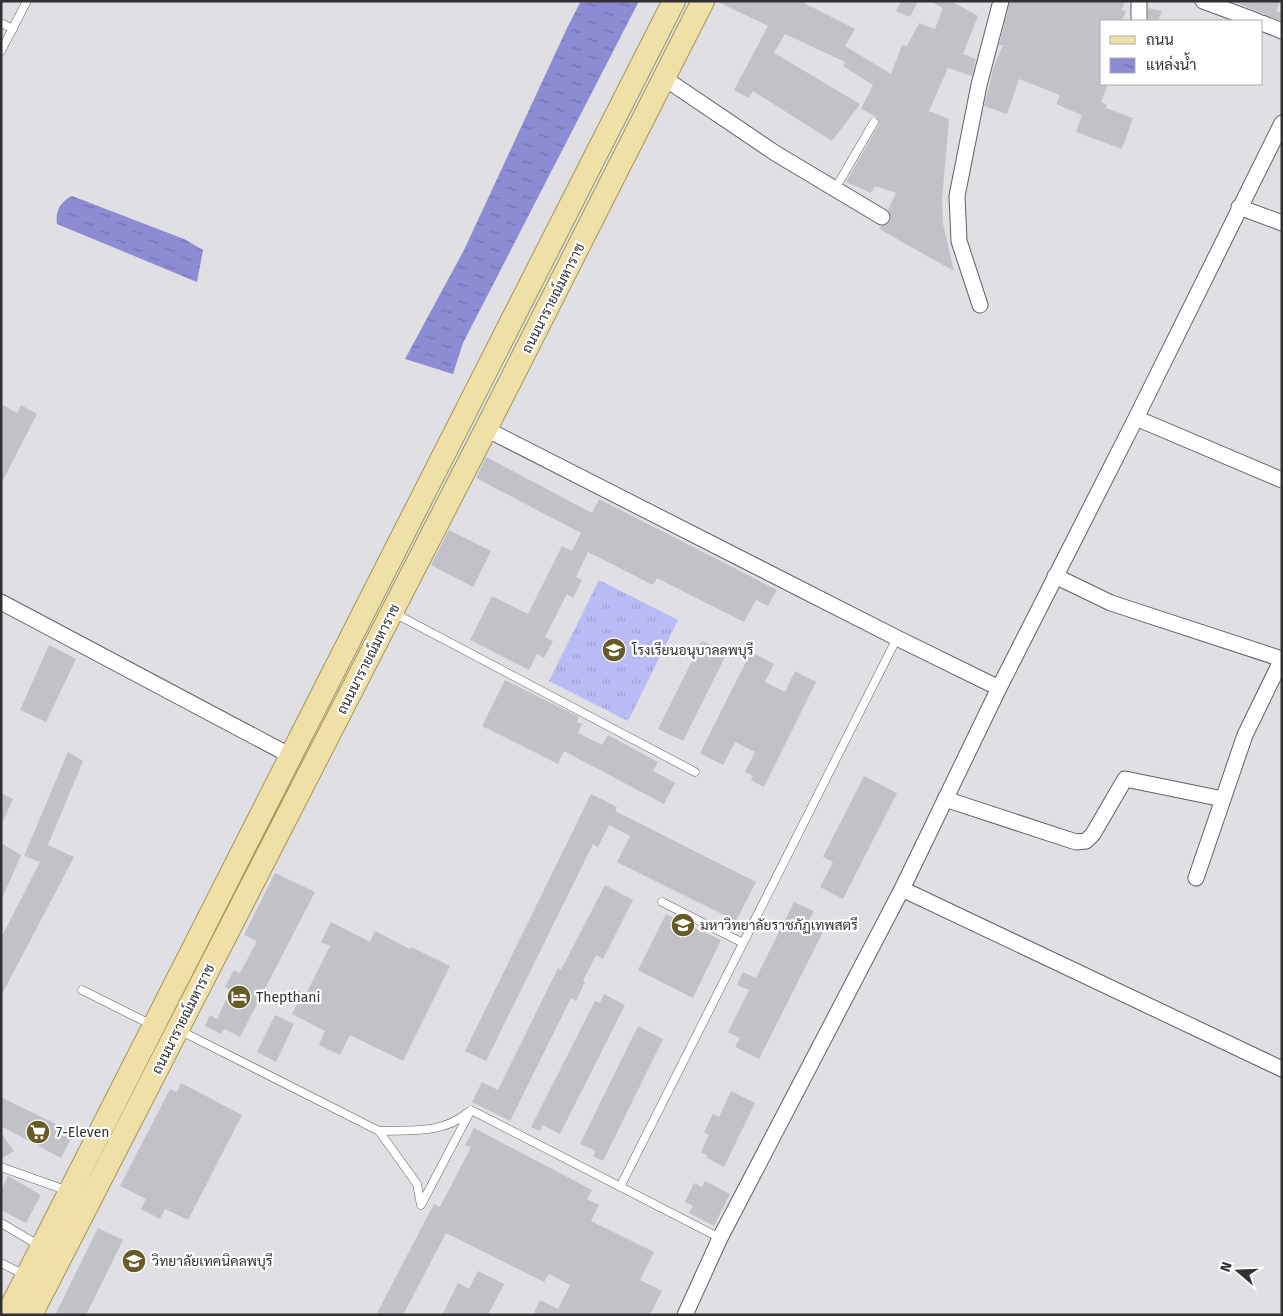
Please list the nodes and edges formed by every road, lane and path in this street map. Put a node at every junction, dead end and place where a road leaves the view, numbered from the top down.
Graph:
1 (27, 1) edge
2 (674, 1) edge
3 (703, 1) edge
4 (1001, 1) edge
5 (1138, 1) edge
6 (1203, 1) edge
7 (1139, 20) edge
8 (1254, 20) edge
9 (1, 23) edge
10 (1263, 23) edge
11 (13, 29) junction
12 (1282, 31) edge
13 (1, 51) edge
14 (664, 78) junction
15 (874, 122) dead end
16 (1282, 123) edge
17 (835, 189) junction
18 (1240, 207) junction
19 (882, 217) dead end
20 (1282, 223) edge
21 (980, 305) dead end
22 (1136, 418) junction
23 (486, 429) junction
24 (1282, 480) edge
25 (1055, 576) junction
26 (1, 602) edge
27 (392, 612) junction
28 (897, 638) junction
29 (1282, 659) edge
30 (999, 688) junction
31 (291, 756) junction
32 (694, 772) dead end
33 (945, 799) junction
34 (1224, 800) junction
35 (1196, 878) dead end
36 (902, 889) junction
37 (662, 902) dead end
38 (743, 943) junction
39 (82, 990) dead end
40 (154, 1026) junction
41 (177, 1029) junction
42 (1282, 1069) edge
43 (471, 1110) junction
44 (379, 1131) junction
45 (1, 1167) edge
46 (620, 1187) junction
47 (70, 1191) junction
48 (1, 1222) edge
49 (720, 1238) junction
50 (42, 1246) junction
51 (1, 1263) edge
52 (27, 1276) junction
53 (688, 1314) edge
54 (7, 1315) edge
55 (31, 1315) edge

1 - 11 lane
2 - 31 main road, ถนนนารายณ์มหาราช
3 - 14 main road, ถนนนารายณ์มหาราช
4 - 21 street
5 - 7 street
6 - 8 street
9 - 11 lane
10 - 12 street
11 - 13 lane
14 - 17 street
14 - 23 main road, ถนนนารายณ์มหาราช
15 - 17 lane
16 - 18 street
17 - 19 street
18 - 20 street
18 - 22 street
22 - 24 street
22 - 25 street
23 - 27 main road, ถนนนารายณ์มหาราช
23 - 28 street
25 - 29 street
25 - 30 street
26 - 31 street
27 - 32 lane
27 - 41 main road, ถนนนารายณ์มหาราช
28 - 30 street
28 - 38 lane
29 - 34 street
30 - 33 street
31 - 40 main road, ถนนนารายณ์มหาราช
33 - 34 street
33 - 36 street
34 - 35 street
36 - 42 street
36 - 49 street
37 - 38 lane
38 - 46 lane
39 - 40 lane
40 - 47 main road, ถนนนารายณ์มหาราช
41 - 44 lane
41 - 55 main road, ถนนนารายณ์มหาราช
43 - 44 lane
43 - 44 lane
43 - 46 lane
45 - 47 lane
46 - 49 lane
47 - 50 main road, ถนนนารายณ์มหาราช
48 - 50 lane
49 - 53 street
50 - 52 main road, ถนนนารายณ์มหาราช
51 - 52 lane
52 - 54 main road, ถนนนารายณ์มหาราช

